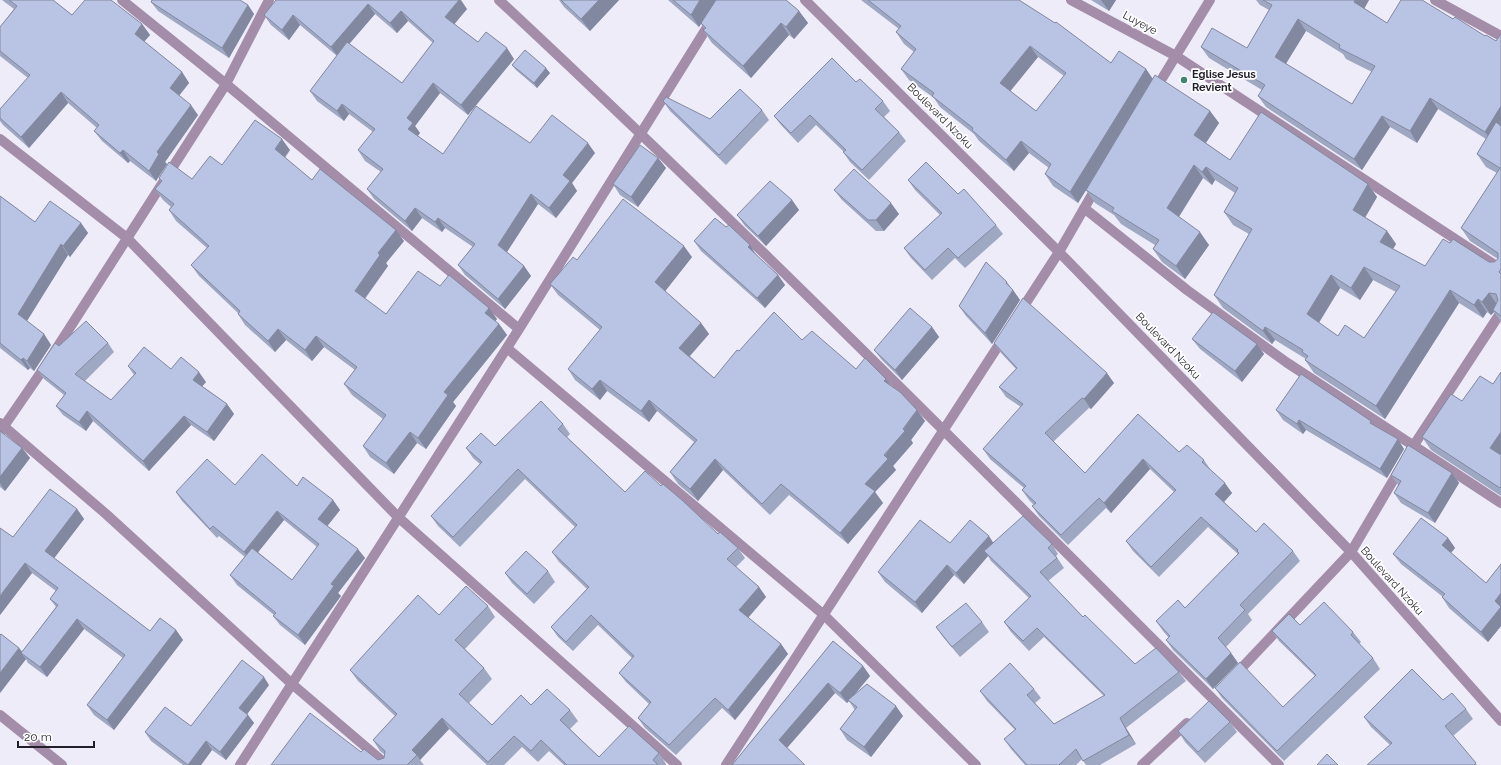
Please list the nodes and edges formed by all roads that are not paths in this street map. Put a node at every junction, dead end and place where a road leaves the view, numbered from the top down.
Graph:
1 (122, 0) edge
2 (269, 0) edge
3 (499, 0) edge
4 (724, 0) edge
5 (805, 0) edge
6 (1071, 0) edge
7 (1210, 0) edge
8 (1435, 0) edge
9 (1501, 36) edge
10 (1176, 56) junction
11 (226, 84) junction
12 (1148, 102) edge
13 (640, 134) junction
14 (0, 139) edge
15 (1104, 175) edge
16 (1084, 208) junction
17 (127, 238) junction
18 (1059, 252) junction
19 (1501, 269) edge
20 (1501, 312) edge
21 (1016, 318) edge
22 (519, 330) junction
23 (1008, 331) edge
24 (507, 348) junction
25 (1, 427) edge
26 (943, 430) junction
27 (1414, 445) junction
28 (1501, 503) edge
29 (398, 517) junction
30 (1351, 552) junction
31 (824, 614) junction
32 (1229, 682) edge
33 (292, 684) junction
34 (1196, 714) edge
35 (0, 715) edge
36 (1501, 721) edge
37 (62, 765) edge
38 (240, 765) edge
39 (387, 765) edge
40 (677, 765) edge
41 (726, 765) edge
42 (976, 765) edge
43 (1142, 765) edge
44 (1280, 765) edge

1 - 11 street
2 - 11 street
3 - 13 street
4 - 13 street
5 - 18 street, Boulevard Nzoku
6 - 10 street, Luyeye
7 - 10 street
8 - 9 street
10 - 12 street
10 - 19 street, Luyeye
11 - 17 street
11 - 22 street
13 - 22 street
13 - 26 street
14 - 17 street
15 - 16 street
16 - 18 street
16 - 27 street
17 - 25 street
17 - 29 street
18 - 21 street
18 - 30 street, Boulevard Nzoku
20 - 27 street
22 - 24 street
23 - 26 street
24 - 29 street
24 - 31 street
25 - 33 street
26 - 31 street
26 - 44 street
27 - 28 street
27 - 30 street
29 - 33 street
29 - 40 street
30 - 32 street
30 - 36 street, Boulevard Nzoku
31 - 41 street
31 - 42 street
33 - 38 street
33 - 39 street
34 - 43 street
35 - 37 street

